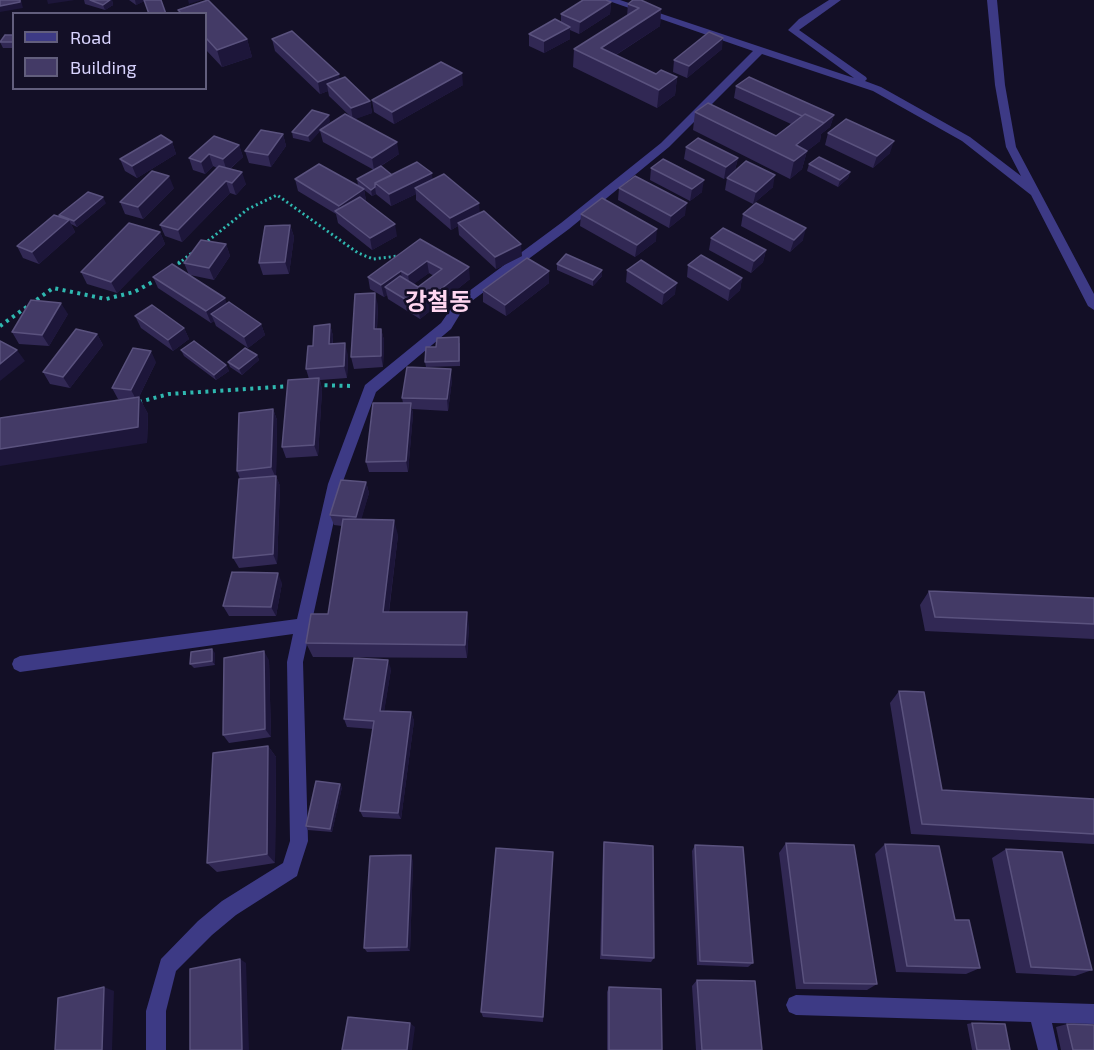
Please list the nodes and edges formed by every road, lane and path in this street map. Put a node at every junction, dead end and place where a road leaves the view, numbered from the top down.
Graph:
1 (611, 0) edge
2 (836, 0) edge
3 (992, 0) edge
4 (759, 51) junction
5 (877, 89) junction
6 (1036, 194) junction
7 (401, 255) edge
8 (1094, 306) edge
9 (0, 326) edge
10 (293, 386) edge
11 (305, 386) edge
12 (370, 389) junction
13 (130, 404) edge
14 (304, 625) junction
15 (20, 664) dead end
16 (796, 1005) dead end
17 (1039, 1012) junction
18 (1094, 1014) edge
19 (156, 1050) edge
20 (1048, 1050) edge

1 - 4 street
2 - 5 street
3 - 6 street
4 - 5 street
4 - 12 street
5 - 6 street
6 - 8 street
7 - 9 path
10 - 13 path
11 - 12 path
12 - 14 street
14 - 15 street
14 - 19 street
16 - 17 street
17 - 18 street
17 - 20 street

